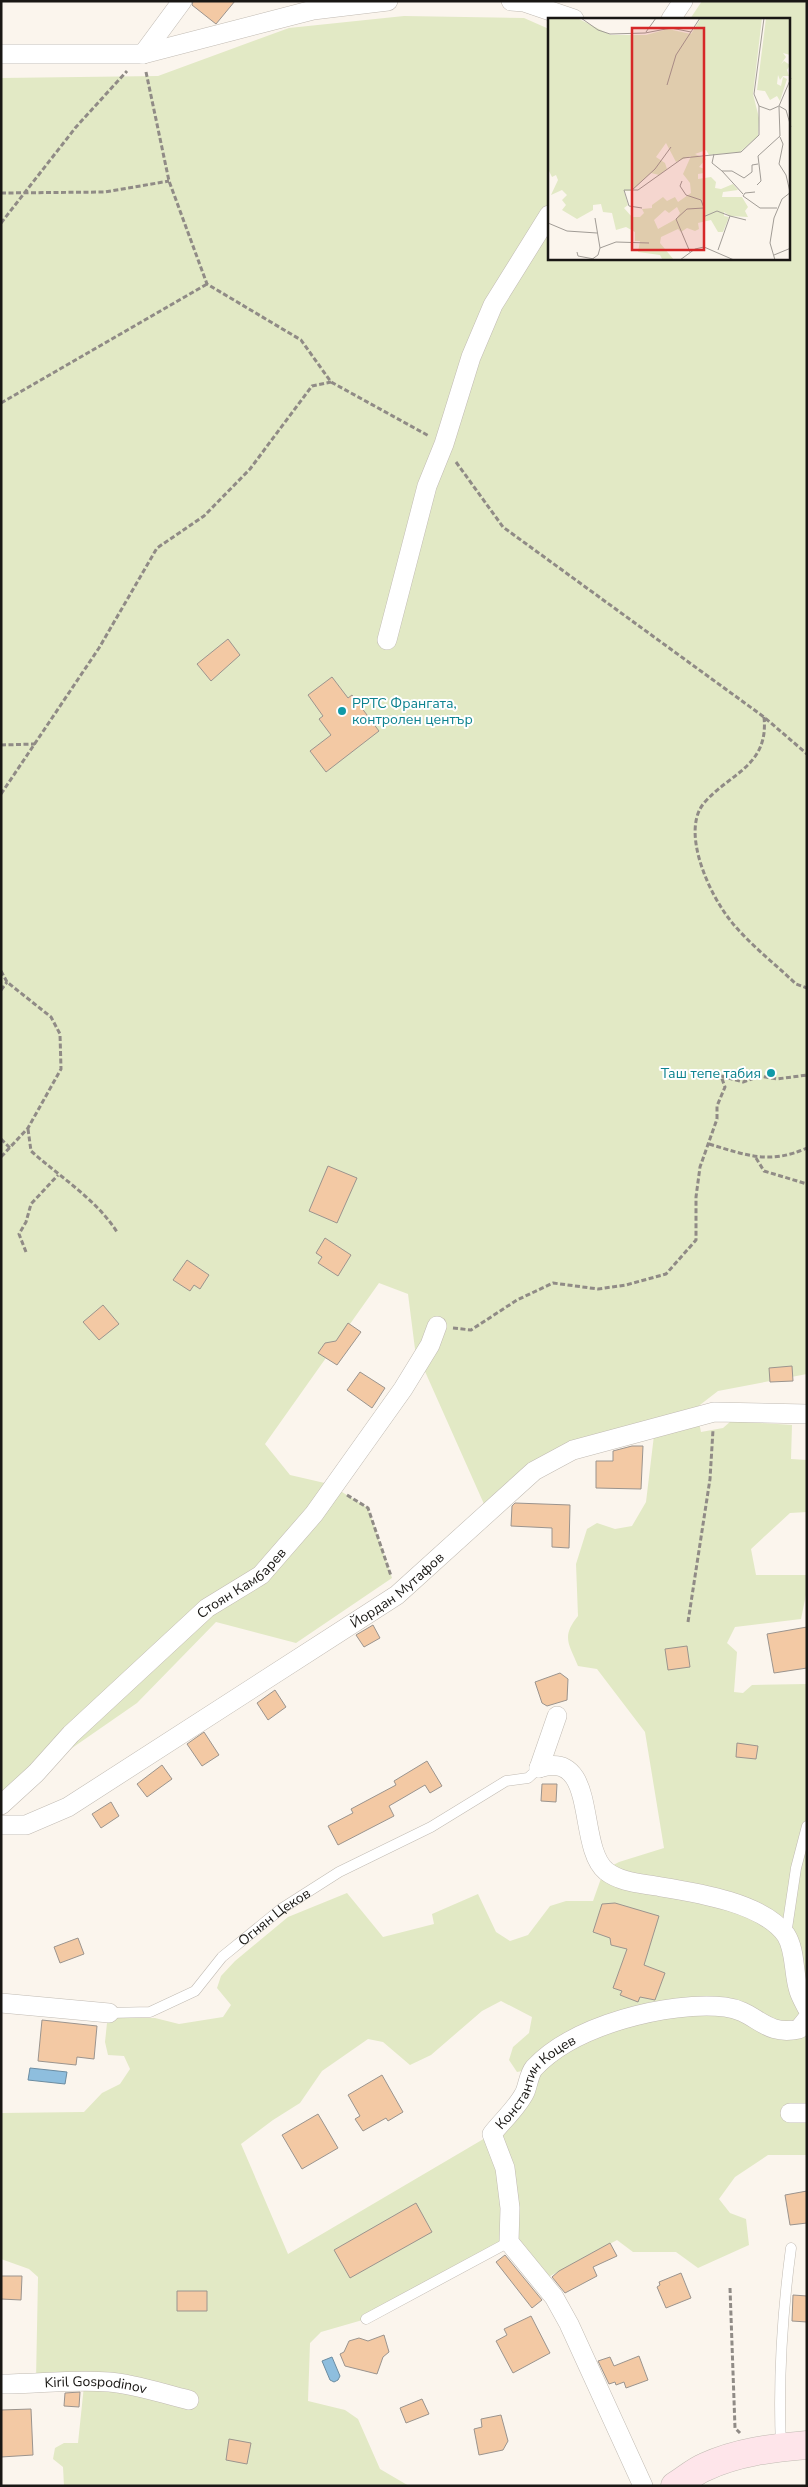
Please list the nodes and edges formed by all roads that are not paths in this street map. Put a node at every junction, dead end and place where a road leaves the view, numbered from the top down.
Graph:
1 (182, 1) edge
2 (388, 1) edge
3 (683, 1) edge
4 (517, 2) edge
5 (571, 18) edge
6 (672, 18) edge
7 (1, 54) edge
8 (143, 54) junction
9 (548, 217) edge
10 (387, 640) dead end
11 (437, 1326) road end
12 (807, 1414) edge
13 (557, 1716) dead end
14 (540, 1768) junction
15 (1, 1805) edge
16 (1, 1825) edge
17 (807, 1826) edge
18 (786, 1936) junction
19 (1, 2003) edge
20 (807, 2008) edge
21 (110, 2013) joint
22 (807, 2019) edge
23 (509, 2242) junction
24 (791, 2248) dead end
25 (366, 2319) dead end
26 (1, 2384) edge
27 (189, 2400) dead end
28 (781, 2448) edge
29 (643, 2486) edge
30 (676, 2486) edge

1 - 8 street
2 - 8 street
3 - 6 street
4 - 5 street
7 - 8 street
9 - 10 street
11 - 15 street, Стоян Камбарев
12 - 16 street, Йордан Мутафов
13 - 14 street
14 - 18 street
14 - 21 lane, Огнян Цеков
17 - 18 lane
18 - 20 street
19 - 21 street, Огнян Цеков
22 - 23 street, Константин Коцев
23 - 25 lane
23 - 29 street
24 - 28 lane
26 - 27 street, Kiril Gospodinov
28 - 30 main road

